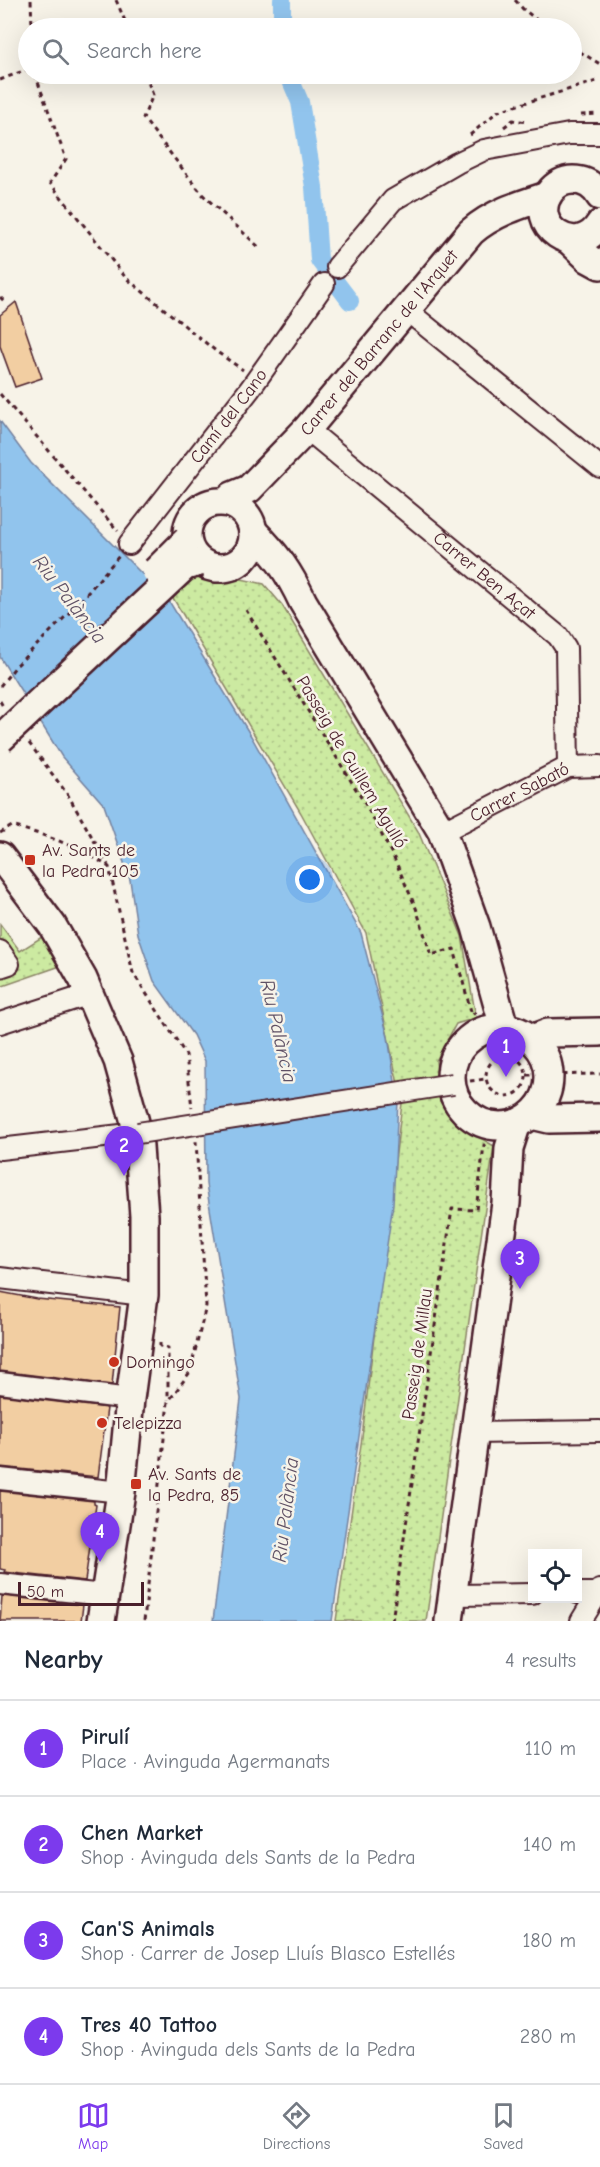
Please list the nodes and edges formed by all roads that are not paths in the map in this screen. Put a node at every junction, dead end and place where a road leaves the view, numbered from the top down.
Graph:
1 (600, 134) edge
2 (599, 192) edge
3 (546, 207) junction
4 (599, 237) edge
5 (569, 240) junction
6 (600, 265) edge
7 (337, 267) dead end
8 (324, 284) dead end
9 (405, 309) junction
10 (307, 429) junction
11 (600, 467) edge
12 (244, 509) junction
13 (129, 544) road end
14 (194, 551) junction
15 (242, 559) junction
16 (303, 602) junction
17 (3, 725) edge
18 (600, 766) edge
19 (568, 767) junction
20 (442, 832) junction
21 (0, 856) edge
22 (0, 951) edge
23 (0, 967) edge
24 (90, 994) junction
25 (0, 1023) edge
26 (493, 1029) junction
27 (600, 1032) edge
28 (532, 1039) junction
29 (453, 1084) junction
30 (600, 1118) edge
31 (138, 1133) junction
32 (512, 1134) junction
33 (0, 1149) edge
34 (0, 1278) edge
35 (144, 1295) junction
36 (0, 1383) edge
37 (130, 1399) junction
38 (600, 1431) edge
39 (476, 1433) junction
40 (0, 1479) edge
41 (121, 1492) junction
42 (0, 1584) edge
43 (599, 1592) edge
44 (582, 1593) edge
45 (528, 1595) edge
46 (102, 1608) edge
47 (451, 1608) edge
48 (581, 1621) edge

1 - 7 street
2 - 3 street, Carrer del Barranc de l'Arquet
3 - 5 street
3 - 9 street, Carrer del Barranc de l'Arquet
4 - 5 street
5 - 6 street
8 - 13 street, Camí del Cano
9 - 10 street, Carrer del Barranc de l'Arquet
9 - 11 street
10 - 12 street, Carrer del Barranc de l'Arquet
10 - 19 street, Carrer Ben Açat
12 - 14 street
12 - 15 street
12 - 16 street
14 - 15 street
14 - 17 street, bridge
15 - 16 street
16 - 20 street
18 - 19 street, Carrer Sabató
19 - 20 street, Carrer Sabató
20 - 26 street
21 - 24 street
22 - 23 street
24 - 25 street
24 - 31 street
26 - 28 street
26 - 29 street
27 - 28 street
28 - 32 street
29 - 31 street, bridge
29 - 32 street
30 - 32 street
31 - 33 street
31 - 35 street
32 - 39 street
34 - 35 street
35 - 37 street
36 - 37 street
37 - 41 street
38 - 39 street
39 - 47 street
40 - 41 street
41 - 46 street
42 - 46 street
43 - 44 street
43 - 48 street
45 - 47 street

